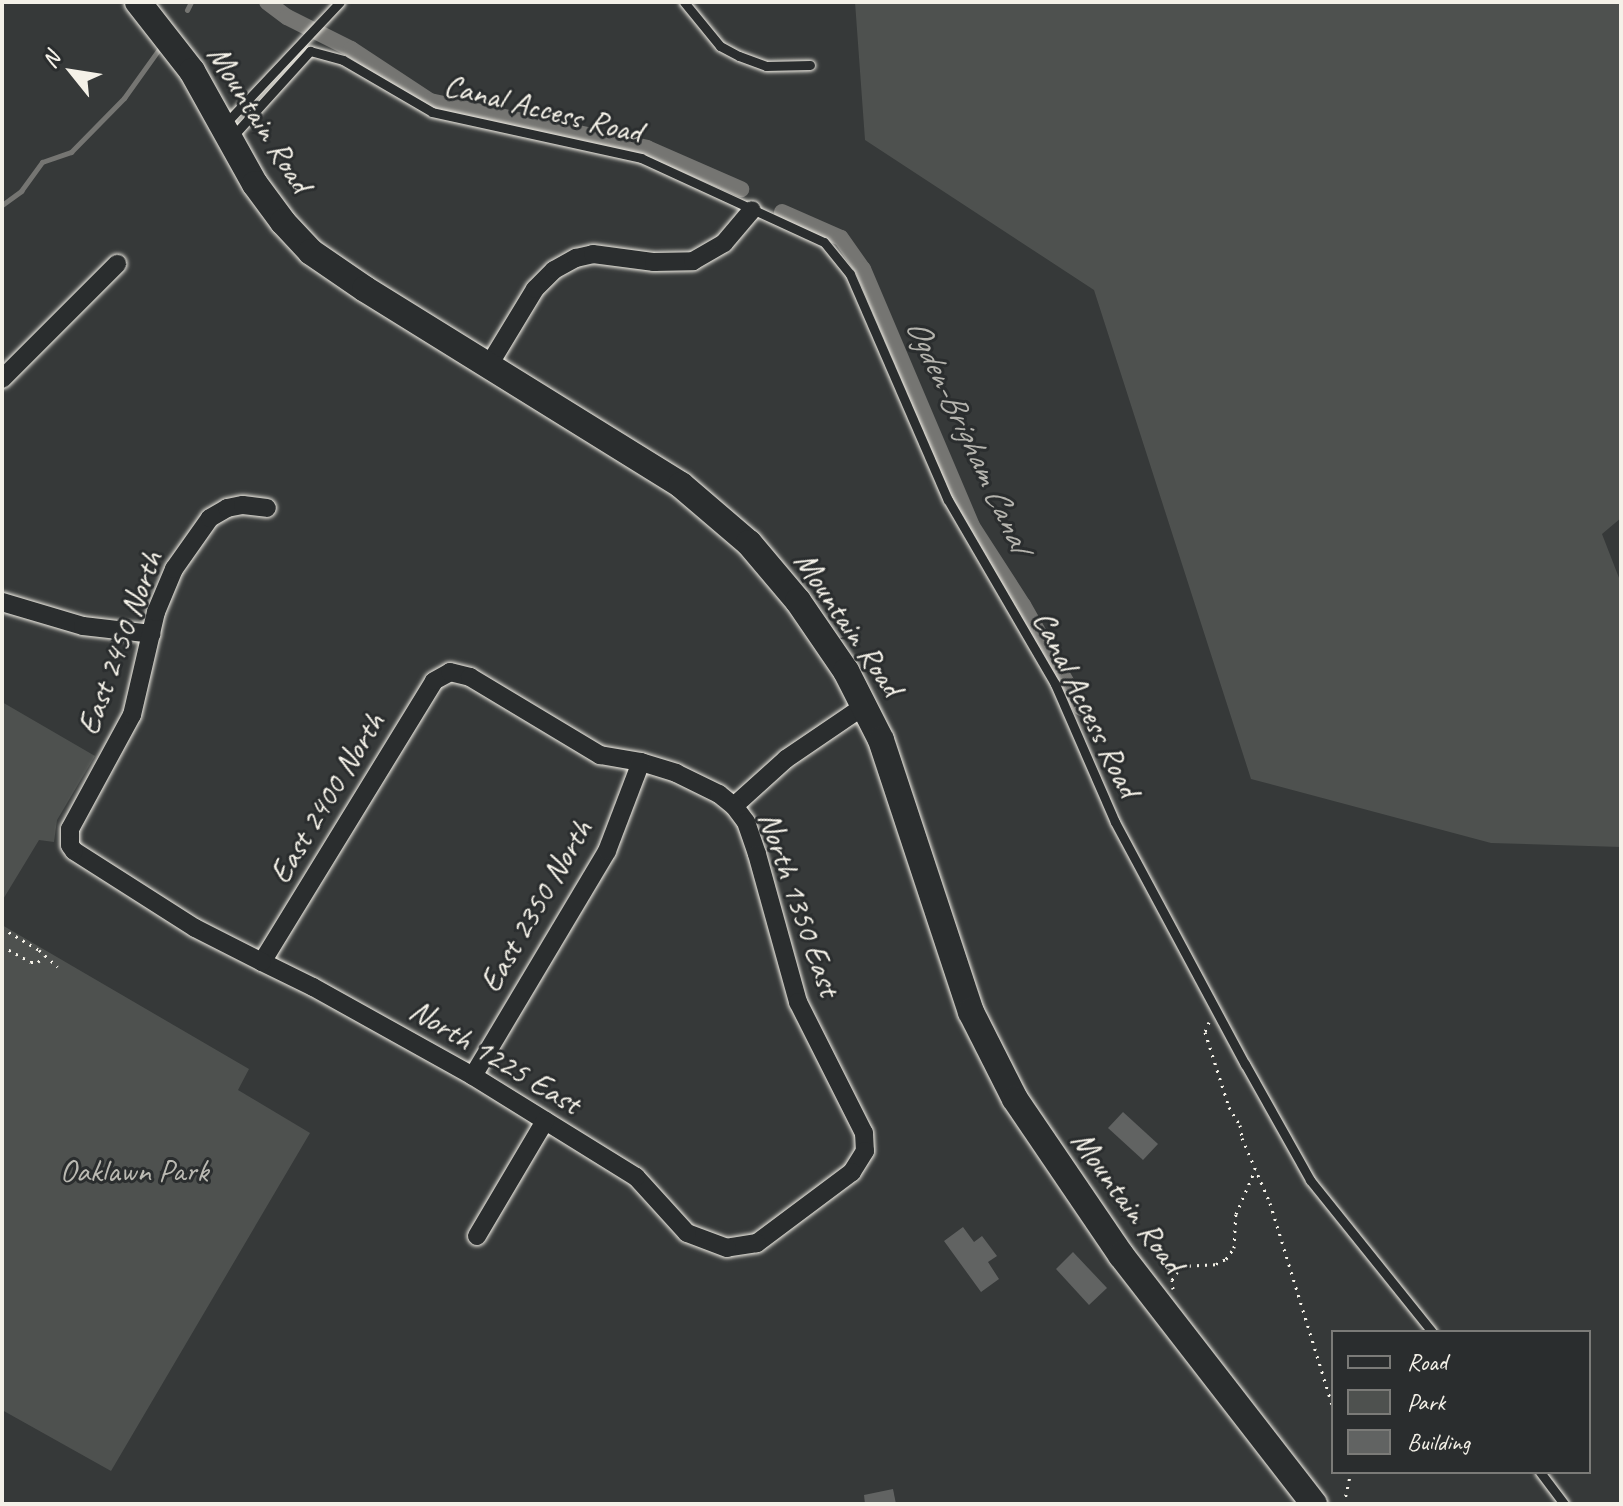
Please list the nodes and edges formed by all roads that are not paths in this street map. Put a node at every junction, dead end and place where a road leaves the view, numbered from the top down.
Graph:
1 (138, 2) edge
2 (340, 2) edge
3 (684, 2) edge
4 (810, 65) dead end
5 (228, 132) junction
6 (752, 210) junction
7 (117, 264) dead end
8 (489, 365) junction
9 (2, 379) edge
10 (267, 508) dead end
11 (2, 602) edge
12 (152, 634) junction
13 (450, 672) joint
14 (864, 706) junction
15 (641, 762) junction
16 (734, 806) junction
17 (70, 845) joint
18 (262, 962) junction
19 (473, 1076) junction
20 (545, 1121) junction
21 (864, 1142) joint
22 (477, 1236) dead end
23 (1430, 1330) edge
24 (1542, 1474) edge
25 (1314, 1504) edge
26 (1564, 1504) edge

1 - 5 street, Mountain Road
2 - 5 lane
3 - 4 lane
5 - 6 lane, Canal Access Road
5 - 8 street, Mountain Road
6 - 8 street
6 - 23 lane, Canal Access Road
7 - 9 street
8 - 14 street, Mountain Road
10 - 12 street, East 2450 North
11 - 12 street
12 - 17 street, East 2450 North
13 - 15 street, North 1350 East
13 - 18 street, East 2400 North
14 - 16 street
14 - 25 street, Mountain Road
15 - 16 street, North 1350 East
15 - 19 street, East 2350 North
16 - 21 street, North 1350 East
17 - 18 street, North 1225 East
18 - 19 street, North 1225 East
19 - 20 street, North 1225 East
20 - 21 street, North 1225 East
20 - 22 street
24 - 26 lane

